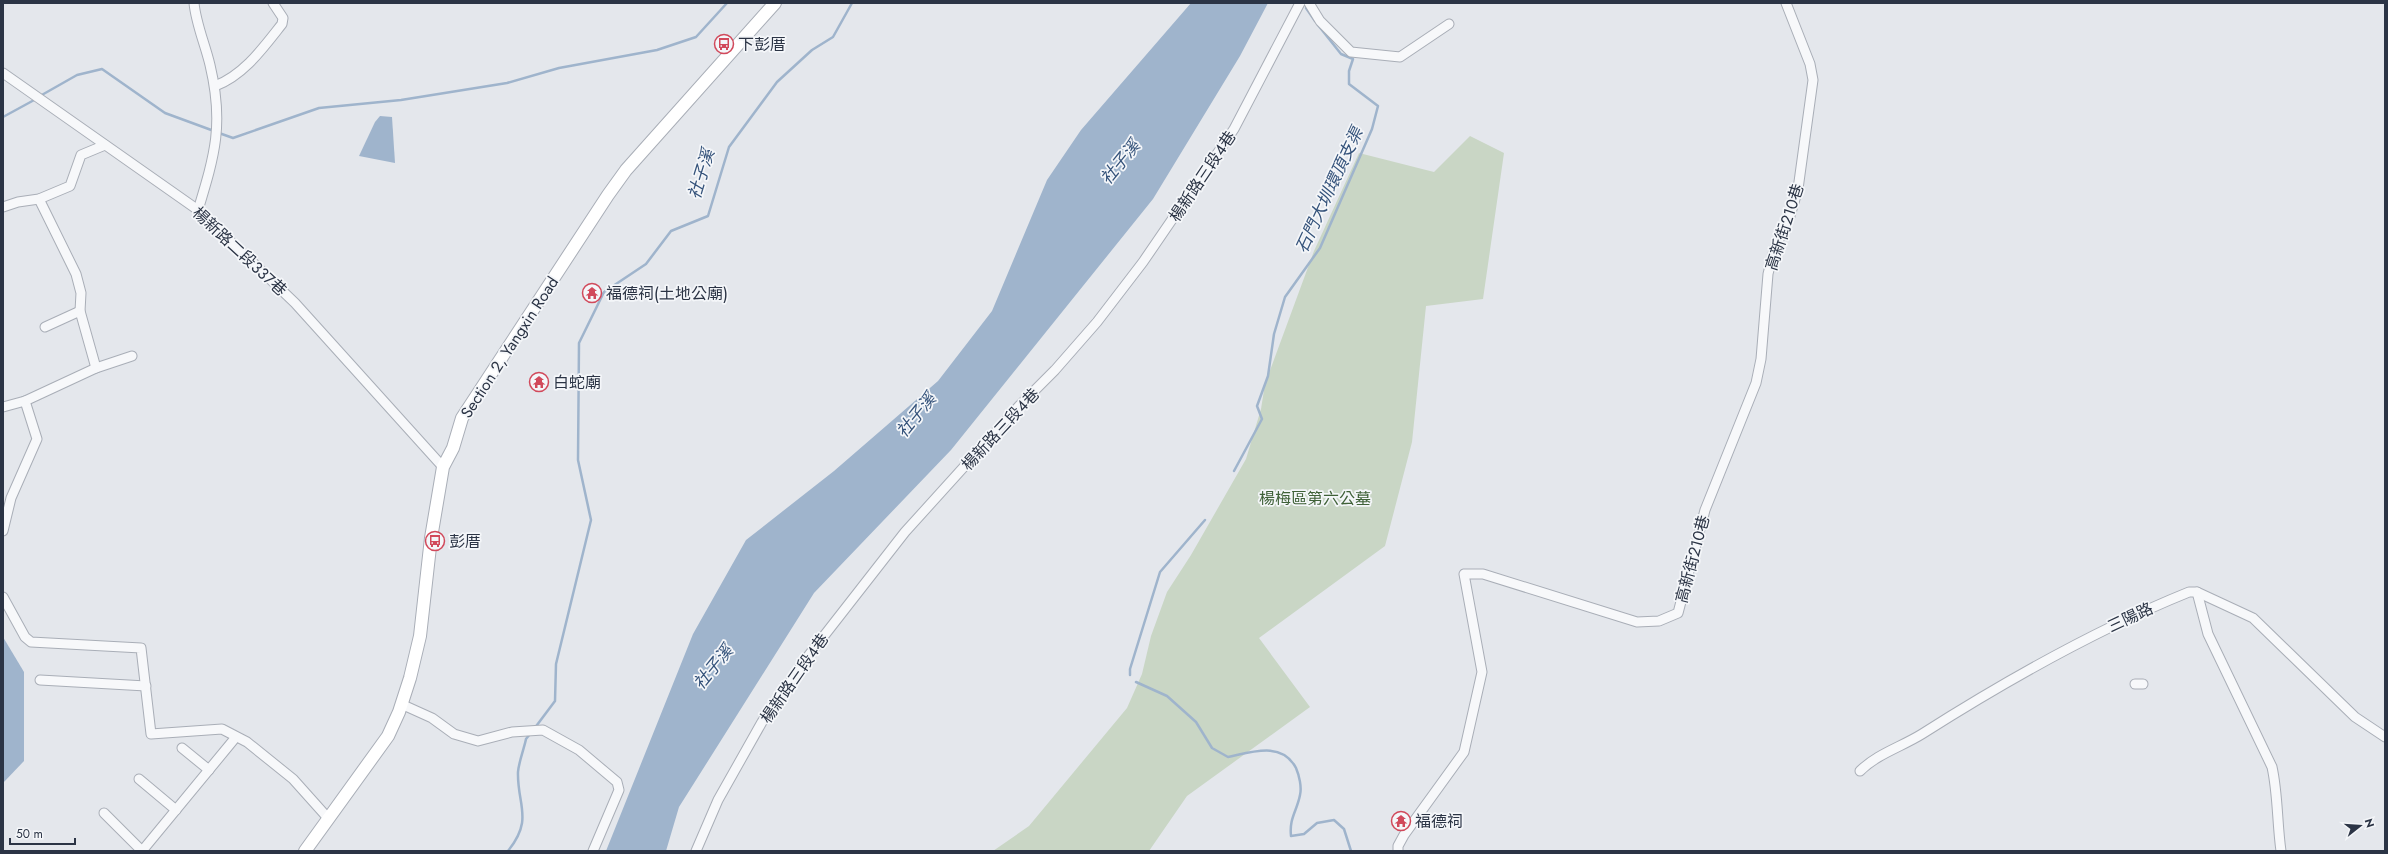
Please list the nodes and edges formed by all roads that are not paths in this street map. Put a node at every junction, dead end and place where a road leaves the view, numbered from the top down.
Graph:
1 (194, 3) edge
2 (273, 3) edge
3 (775, 3) edge
4 (1300, 3) edge
5 (1309, 3) edge
6 (1786, 3) edge
7 (1449, 24) dead end
8 (3, 73) edge
9 (215, 86) junction
10 (105, 145) junction
11 (38, 199) junction
12 (3, 207) edge
13 (198, 210) junction
14 (80, 311) junction
15 (45, 327) dead end
16 (132, 356) dead end
17 (96, 368) junction
18 (25, 401) junction
19 (3, 406) edge
20 (443, 467) junction
21 (3, 531) edge
22 (2197, 592) junction
23 (3, 597) edge
24 (40, 680) dead end
25 (146, 686) junction
26 (402, 704) junction
27 (236, 737) junction
28 (2385, 737) edge
29 (182, 748) dead end
30 (209, 770) junction
31 (1860, 771) dead end
32 (139, 779) dead end
33 (176, 810) junction
34 (104, 813) dead end
35 (327, 817) junction
36 (1398, 849) edge
37 (142, 851) edge
38 (305, 851) edge
39 (593, 851) edge
40 (696, 851) edge
41 (2281, 851) edge

1 - 9 street
2 - 9 street
3 - 20 main road, Section 2, Yangxin Road
4 - 40 street, 楊新路三段4巷
5 - 7 street
6 - 36 street, 高新街210巷
8 - 10 street, 楊新路二段337巷
9 - 13 street
10 - 11 street
10 - 13 street, 楊新路二段337巷
11 - 12 street
11 - 14 street
13 - 20 street, 楊新路二段337巷
14 - 15 street
14 - 17 street
16 - 17 street
17 - 18 street
18 - 19 street
18 - 21 street
20 - 26 main road, Section 2, Yangxin Road
22 - 28 street
22 - 31 street, 三陽路
22 - 41 street
23 - 25 street
24 - 25 street
25 - 27 street
26 - 35 main road, Section 2, Yangxin Road
26 - 39 street
27 - 30 street
27 - 35 street
29 - 30 street
30 - 33 street
32 - 33 street
33 - 37 street
34 - 37 street
35 - 38 main road, Section 2, Yangxin Road

